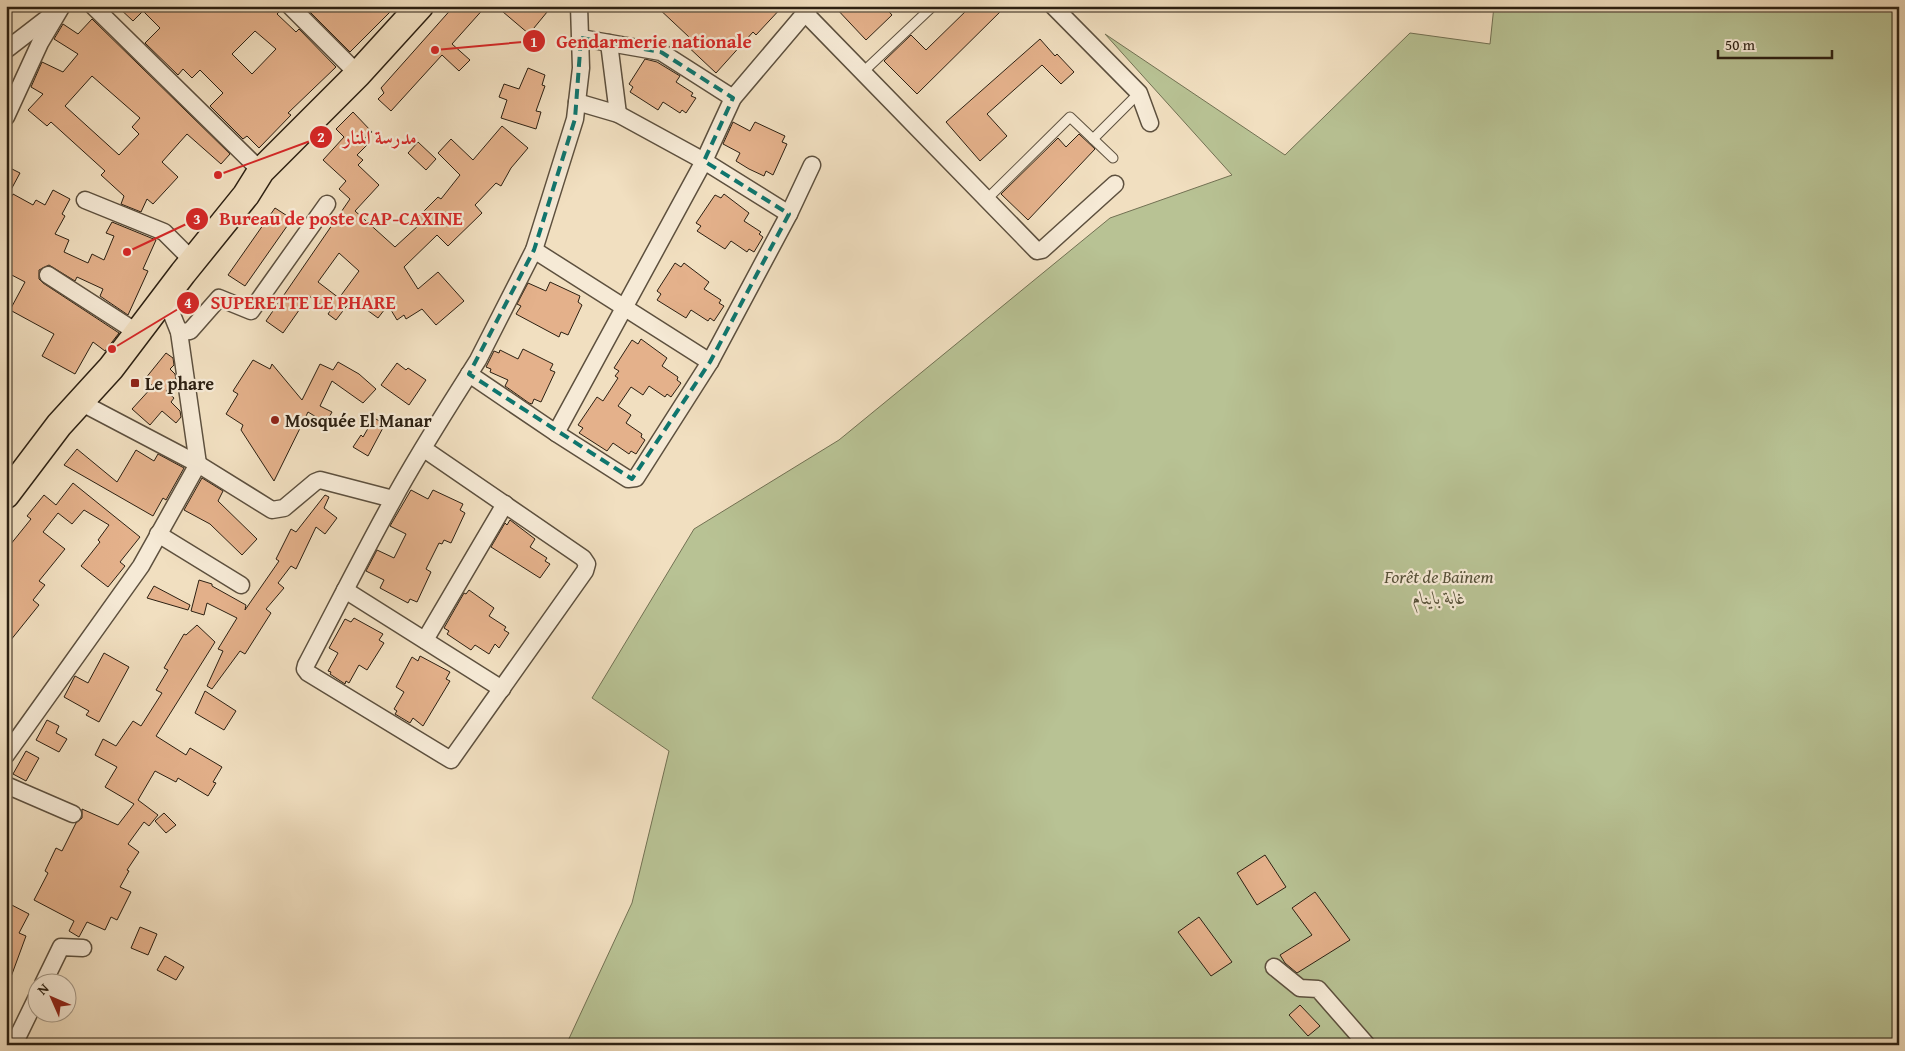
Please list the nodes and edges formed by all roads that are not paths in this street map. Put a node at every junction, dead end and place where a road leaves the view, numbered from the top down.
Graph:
1 (92, 6) edge
2 (290, 6) edge
3 (420, 6) edge
4 (579, 6) edge
5 (933, 6) edge
6 (1052, 6) edge
7 (62, 7) edge
8 (808, 10) edge
9 (581, 38) junction
10 (609, 43) junction
11 (6, 50) edge
12 (862, 73) junction
13 (358, 74) junction
14 (1139, 93) junction
15 (733, 98) junction
16 (577, 102) junction
17 (618, 114) junction
18 (6, 117) edge
19 (1150, 124) dead end
20 (1093, 139) junction
21 (1113, 158) dead end
22 (704, 161) junction
23 (812, 166) dead end
24 (261, 171) junction
25 (1115, 184) dead end
26 (85, 200) dead end
27 (986, 200) junction
28 (327, 204) dead end
29 (789, 214) junction
30 (534, 250) junction
31 (193, 261) junction
32 (48, 275) dead end
33 (165, 297) junction
34 (623, 308) junction
35 (138, 332) junction
36 (179, 332) junction
37 (710, 362) junction
38 (469, 374) junction
39 (80, 402) junction
40 (556, 433) junction
41 (424, 448) junction
42 (198, 464) junction
43 (6, 495) edge
44 (393, 499) junction
45 (505, 504) junction
46 (158, 534) junction
47 (241, 585) dead end
48 (345, 590) junction
49 (425, 640) junction
50 (502, 689) junction
51 (6, 755) edge
52 (6, 785) edge
53 (73, 814) dead end
54 (83, 948) dead end
55 (1274, 966) dead end
56 (48, 974) edge
57 (28, 1016) edge
58 (10, 1045) edge
59 (1367, 1045) edge

1 - 24 street
2 - 13 street
3 - 13 main road
4 - 9 street
5 - 12 lane
6 - 14 street
7 - 11 street
7 - 18 street
8 - 12 street
8 - 15 street
9 - 10 street
9 - 16 street
10 - 15 street
10 - 17 street
12 - 27 street
13 - 24 main road
14 - 19 street
14 - 20 lane
15 - 22 street
16 - 17 street
16 - 30 street
17 - 22 street
20 - 21 lane
20 - 27 lane
22 - 29 street
22 - 34 street
23 - 29 street
24 - 31 main road
25 - 27 street
26 - 31 street
28 - 36 street
29 - 37 street
30 - 34 street
30 - 38 street
31 - 33 main road
32 - 35 street
33 - 35 main road
33 - 36 street
34 - 37 street
34 - 40 street
35 - 39 main road
36 - 42 street
37 - 40 street
38 - 40 street
38 - 41 street
39 - 42 street
39 - 43 main road
41 - 44 street
41 - 45 street
42 - 44 street
42 - 46 street
44 - 48 street
45 - 49 street
45 - 50 street
46 - 47 street
46 - 51 street
48 - 49 street
48 - 50 street
49 - 50 street
52 - 53 street
54 - 56 street
55 - 59 street
57 - 58 street

